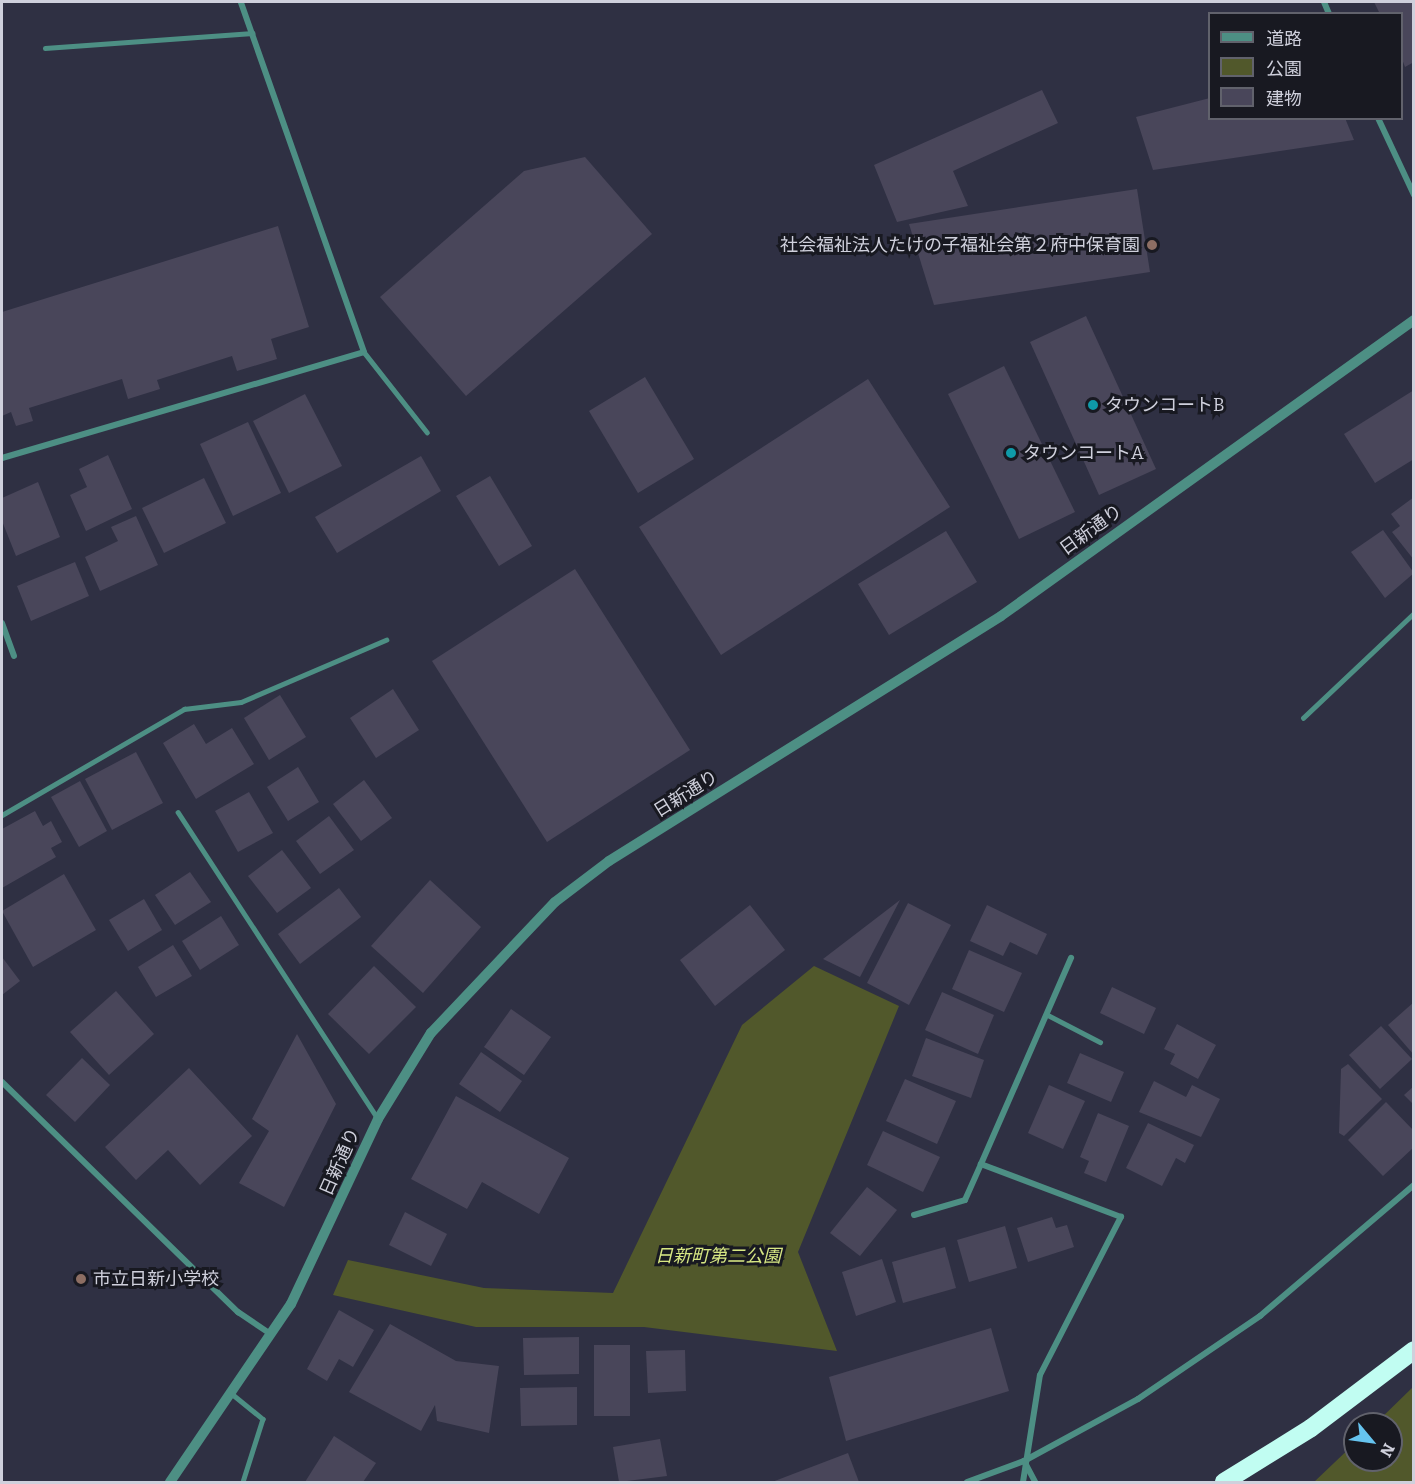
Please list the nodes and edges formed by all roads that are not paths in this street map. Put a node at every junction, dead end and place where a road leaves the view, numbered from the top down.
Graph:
1 (241, 2) edge
2 (252, 33) junction
3 (45, 48) dead end
4 (1379, 120) edge
5 (1413, 195) edge
6 (1413, 320) edge
7 (364, 352) junction
8 (427, 432) dead end
9 (2, 458) edge
10 (1413, 613) edge
11 (2, 622) edge
12 (386, 639) dead end
13 (14, 656) dead end
14 (1303, 718) dead end
15 (178, 812) dead end
16 (2, 815) edge
17 (1071, 958) dead end
18 (1046, 1014) junction
19 (1100, 1042) dead end
20 (2, 1082) edge
21 (378, 1119) junction
22 (981, 1164) junction
23 (1413, 1185) edge
24 (914, 1215) dead end
25 (271, 1334) junction
26 (1413, 1350) edge
27 (231, 1392) junction
28 (1024, 1461) junction
29 (170, 1482) edge
30 (243, 1482) edge
31 (967, 1482) edge
32 (1023, 1482) edge
33 (1035, 1482) edge
34 (1224, 1482) edge

1 - 2 street
2 - 3 lane
2 - 7 street
4 - 5 street
6 - 21 street, 日新通り
7 - 8 lane
7 - 9 street
10 - 14 lane
11 - 13 street
12 - 16 lane
15 - 21 lane
17 - 18 street
18 - 19 lane
18 - 22 street
20 - 25 street
21 - 25 street, 日新通り
22 - 24 street
22 - 28 street
23 - 28 street
25 - 27 street, 日新通り
26 - 34 highway
27 - 29 street, 日新通り
27 - 30 lane
28 - 31 street
28 - 32 street
28 - 33 street

